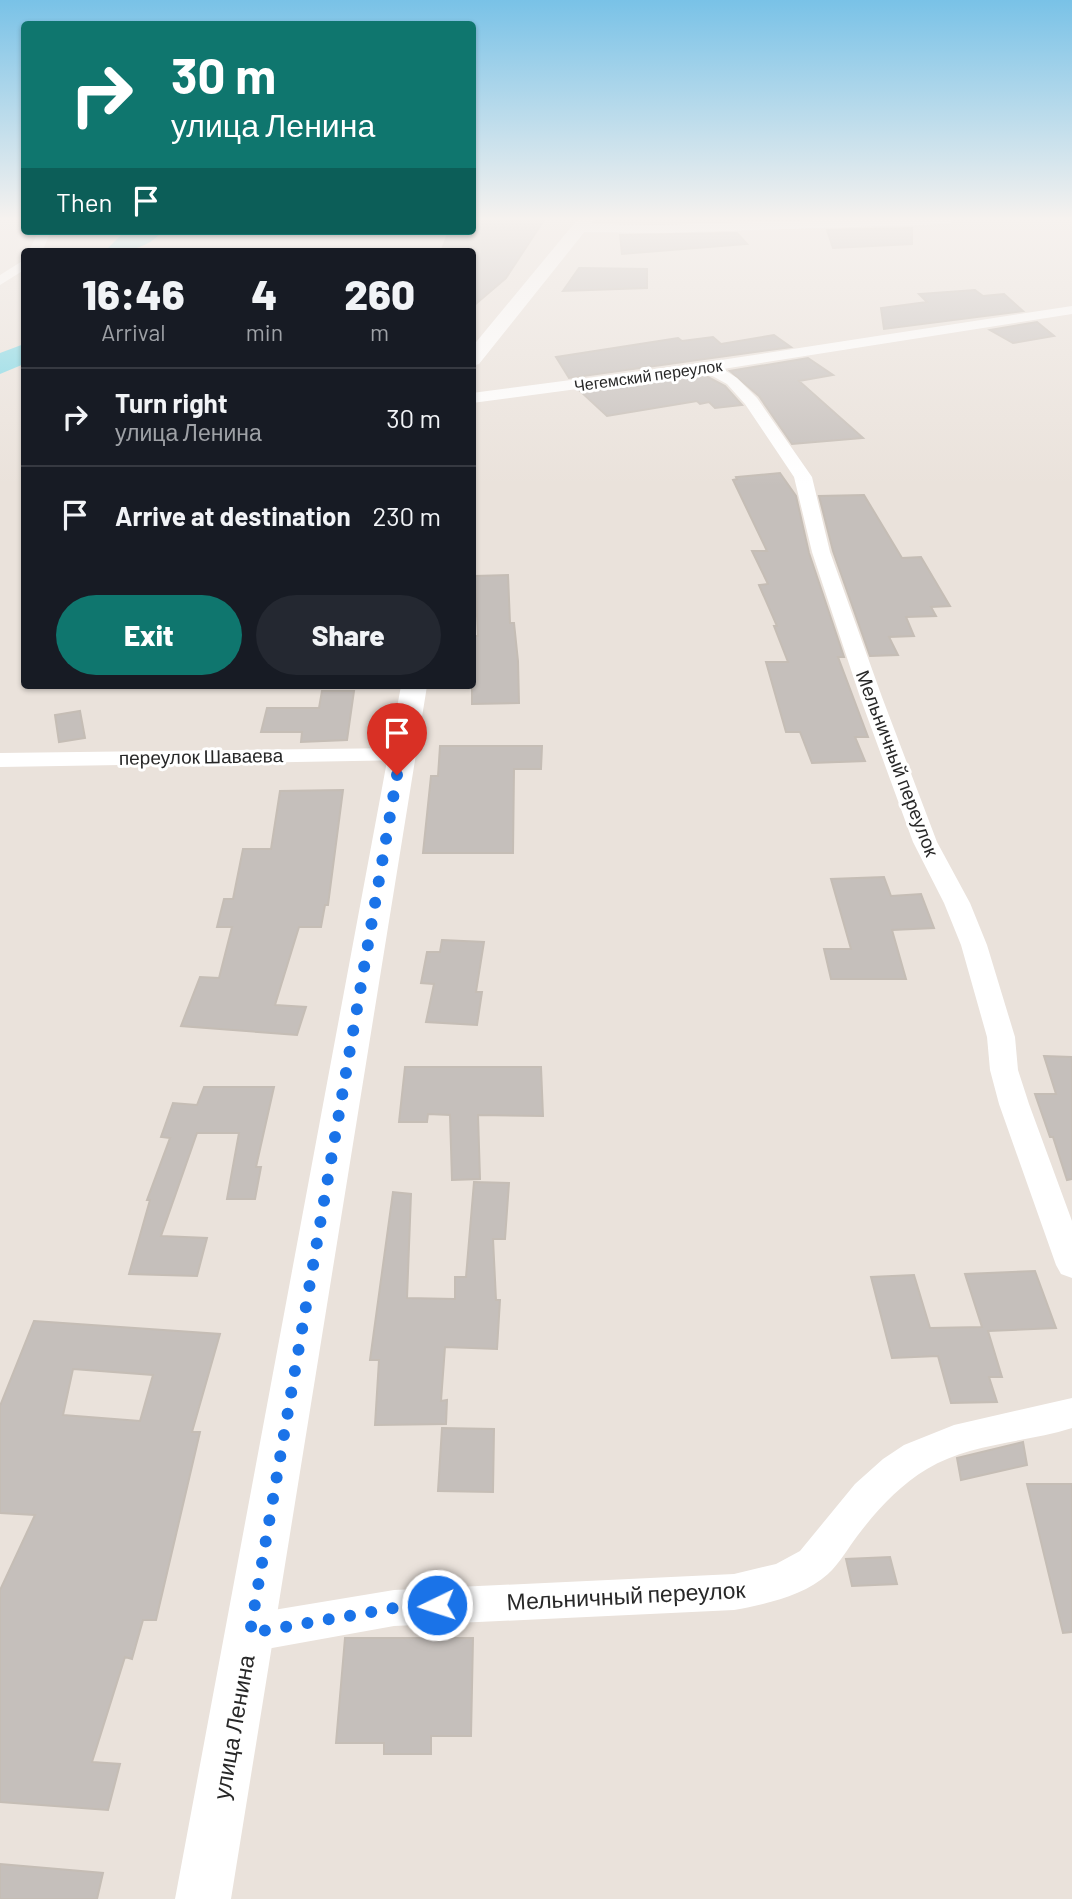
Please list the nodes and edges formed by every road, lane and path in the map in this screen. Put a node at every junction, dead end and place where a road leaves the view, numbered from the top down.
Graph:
1 (514, 309) edge
2 (1072, 310) edge
3 (476, 355) edge
4 (708, 367) junction
5 (476, 397) edge
6 (413, 689) edge
7 (402, 755) junction
8 (0, 760) edge
9 (1072, 1265) edge
10 (1072, 1413) edge
11 (250, 1633) junction
12 (203, 1899) edge

1 - 3 street
2 - 4 street, Чегемский переулок
4 - 5 street, Чегемский переулок
4 - 9 street, Мельничный переулок
6 - 7 street, улица Ленина
7 - 8 street, переулок Шаваева
7 - 11 street, улица Ленина
10 - 11 street, Мельничный переулок
11 - 12 street, улица Ленина

